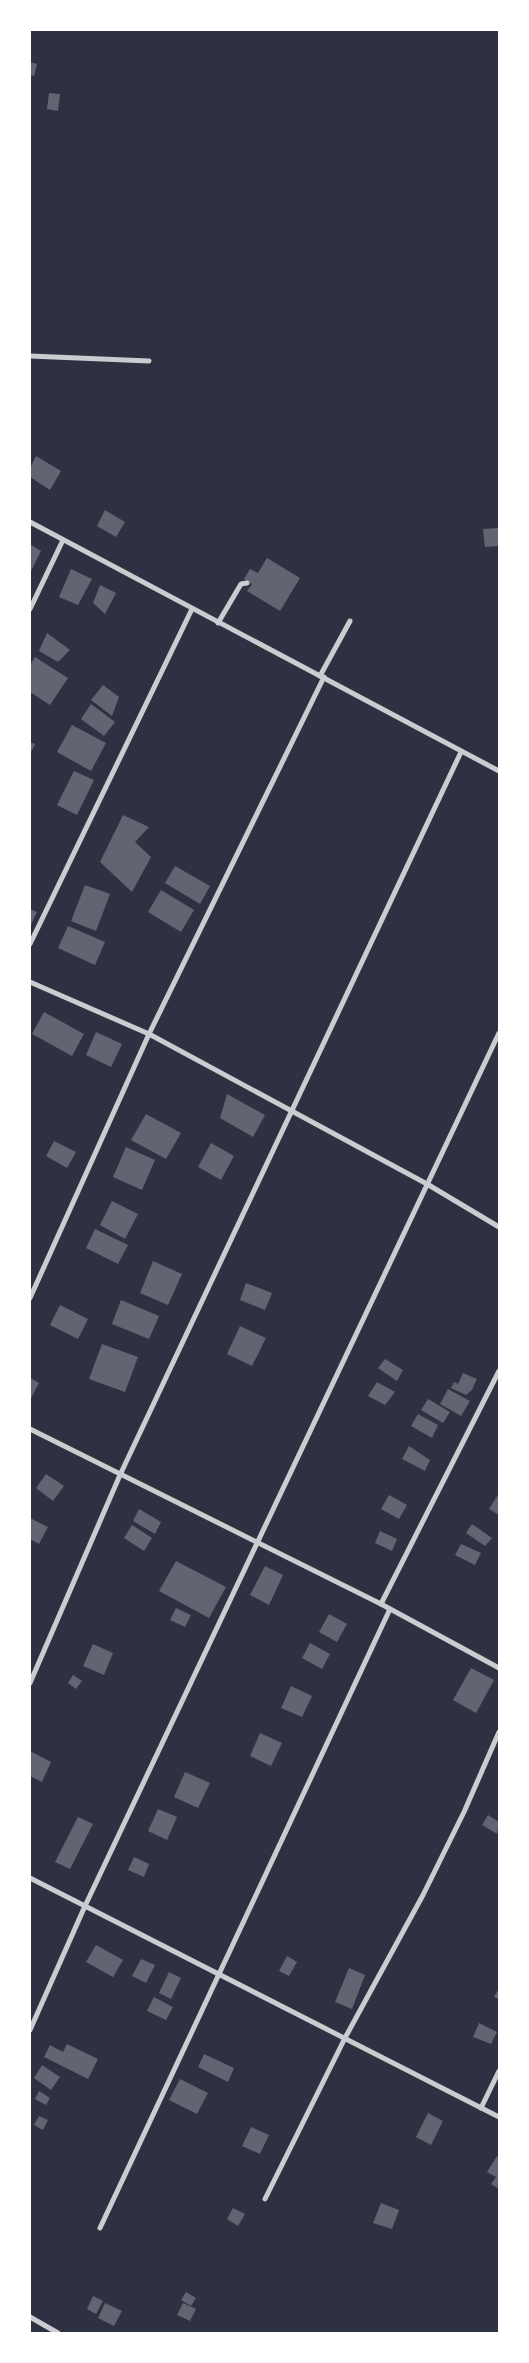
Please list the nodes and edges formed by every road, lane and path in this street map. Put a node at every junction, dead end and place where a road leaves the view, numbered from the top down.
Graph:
1 (30, 356) edge
2 (149, 361) dead end
3 (30, 522) edge
4 (63, 540) junction
5 (247, 583) dead end
6 (30, 609) edge
7 (192, 609) junction
8 (350, 621) dead end
9 (218, 623) junction
10 (322, 676) junction
11 (461, 752) junction
12 (499, 771) edge
13 (30, 944) edge
14 (30, 982) edge
15 (499, 1033) edge
16 (149, 1034) junction
17 (293, 1112) junction
18 (427, 1184) junction
19 (499, 1227) edge
20 (30, 1298) edge
21 (499, 1371) edge
22 (30, 1429) edge
23 (120, 1476) junction
24 (257, 1543) junction
25 (381, 1604) junction
26 (390, 1609) junction
27 (499, 1668) edge
28 (30, 1683) edge
29 (499, 1732) edge
30 (30, 1878) edge
31 (85, 1906) junction
32 (219, 1974) junction
33 (30, 2030) edge
34 (345, 2038) junction
35 (499, 2071) edge
36 (481, 2108) junction
37 (499, 2117) edge
38 (265, 2199) dead end
39 (100, 2228) dead end
40 (30, 2317) edge
41 (58, 2333) edge

1 - 2 street
3 - 4 street
4 - 6 street
4 - 7 street
5 - 9 street
7 - 9 street
7 - 13 street
8 - 10 street
9 - 10 street
10 - 11 street
10 - 16 street
11 - 12 street
11 - 17 street
14 - 16 street
15 - 18 street
16 - 17 street
16 - 20 street
17 - 18 street
17 - 23 street
18 - 19 street
18 - 24 street
21 - 25 street
22 - 23 street
23 - 24 street
23 - 28 street
24 - 25 street
24 - 31 street
25 - 26 street
26 - 27 street
26 - 32 street
29 - 34 street
30 - 31 street
31 - 32 street
31 - 33 street
32 - 34 street
32 - 39 street
34 - 36 street
34 - 38 street
35 - 36 street
36 - 37 street
40 - 41 street

